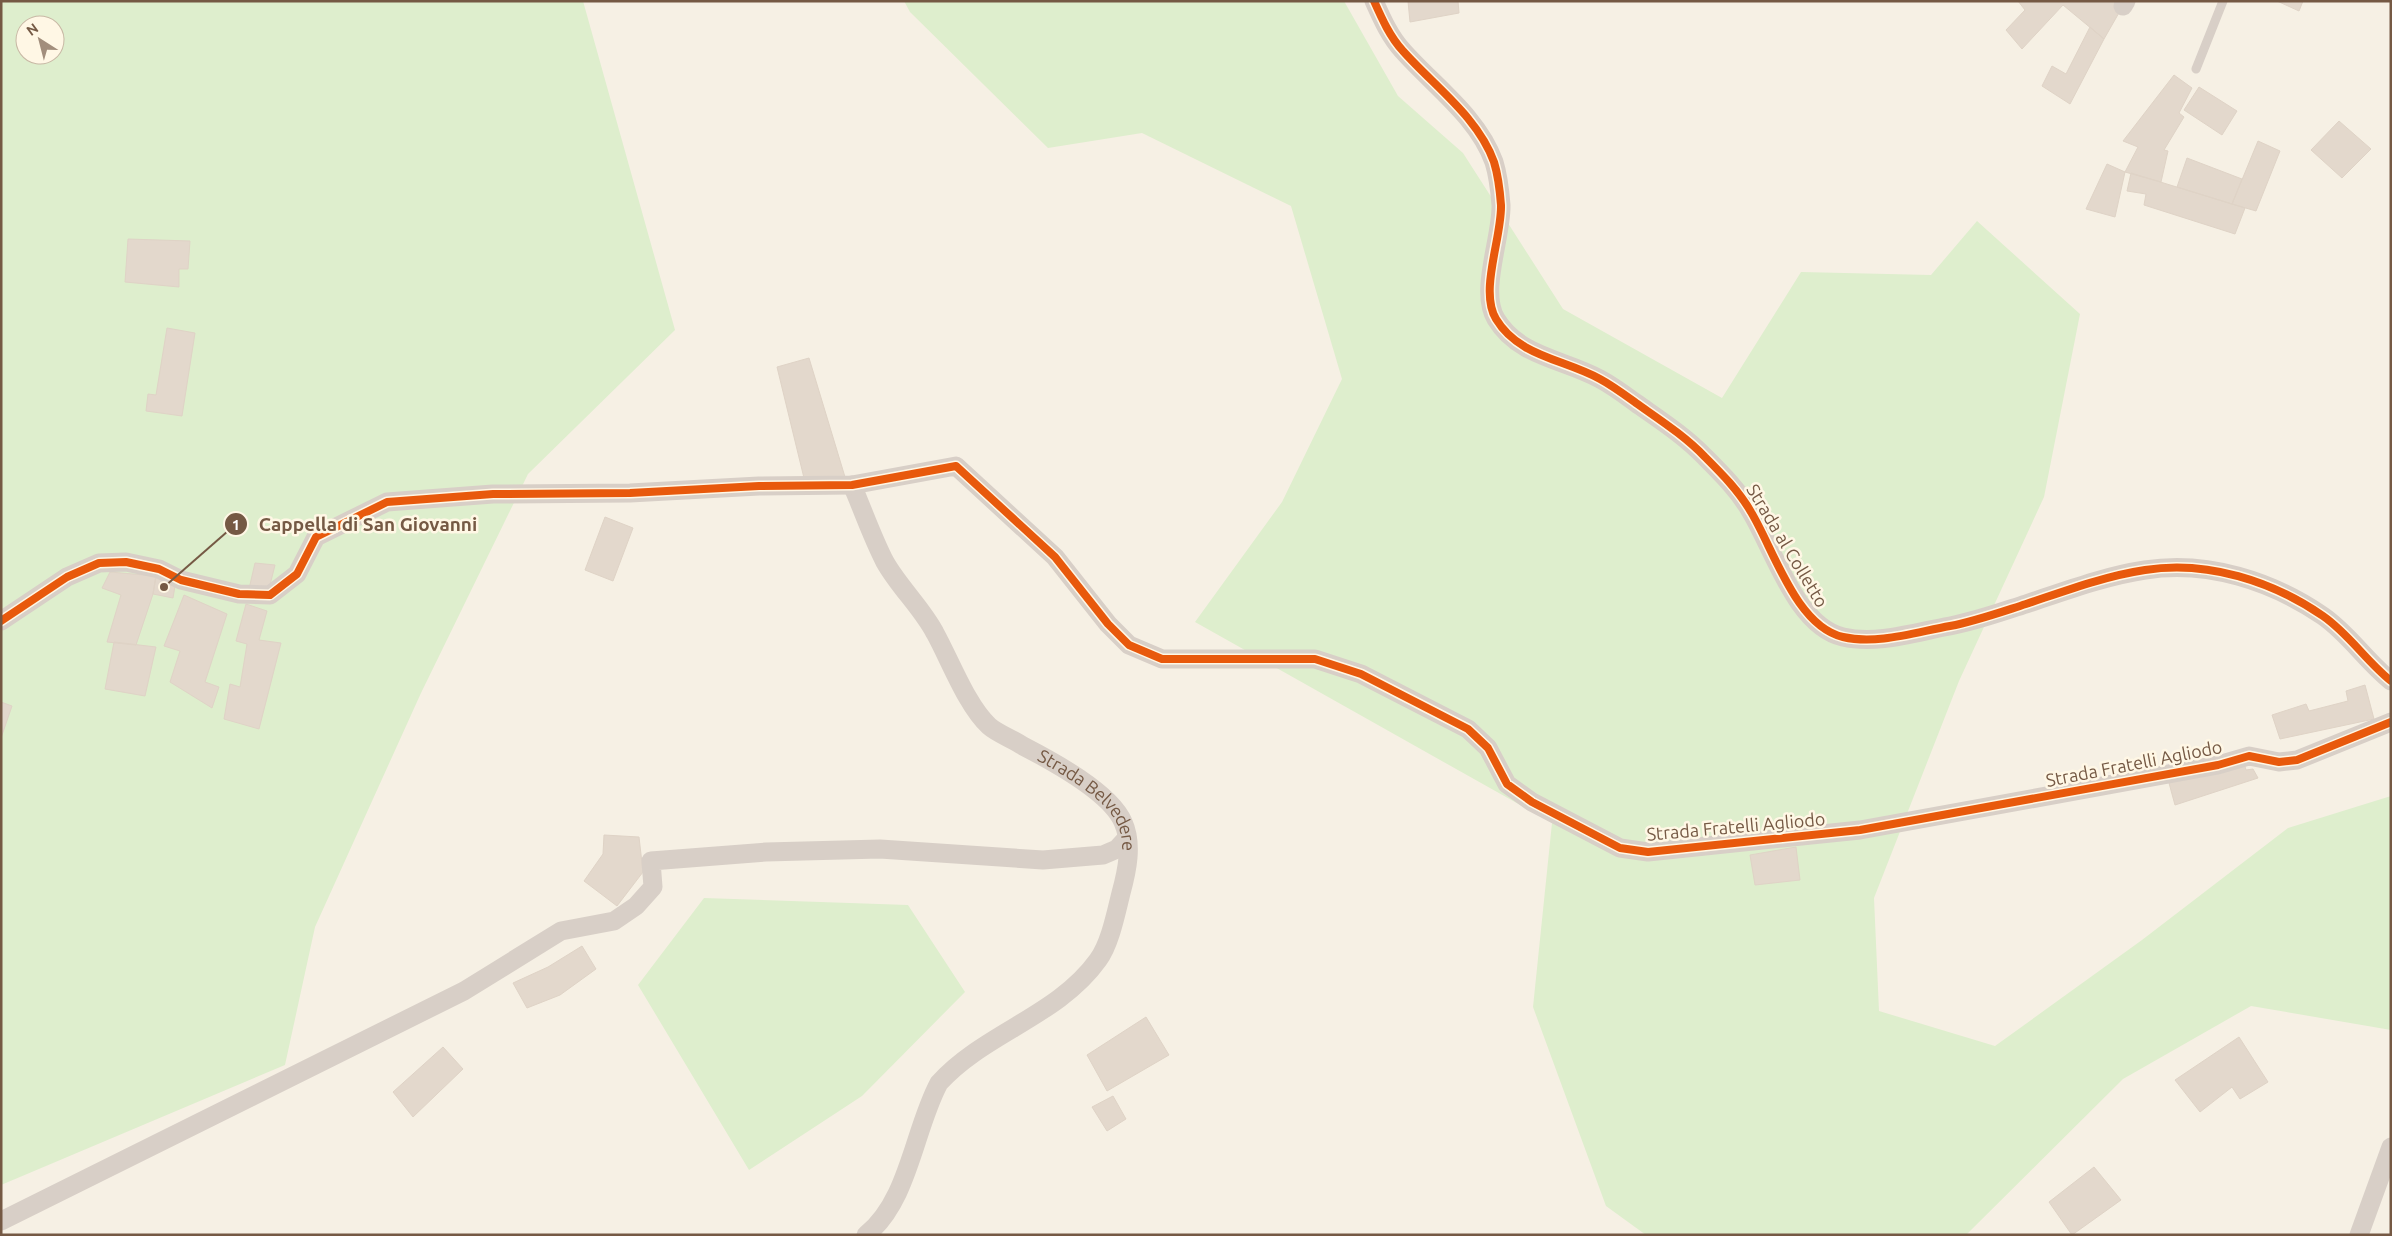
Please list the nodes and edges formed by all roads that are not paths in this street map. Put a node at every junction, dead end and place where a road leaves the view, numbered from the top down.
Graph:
1 (1374, 1) edge
2 (2222, 1) edge
3 (2196, 70) dead end
4 (852, 485) junction
5 (1, 621) edge
6 (2391, 681) edge
7 (2391, 722) edge
8 (1127, 838) junction
9 (2391, 1147) edge
10 (1, 1221) edge
11 (866, 1235) edge
12 (2360, 1235) edge

1 - 6 street, Strada al Colletto
2 - 3 lane
4 - 5 street
4 - 7 street, Strada Fratelli Agliodo
4 - 8 street, Strada Belvedere
8 - 10 street
8 - 11 street, Strada Belvedere
9 - 12 street

